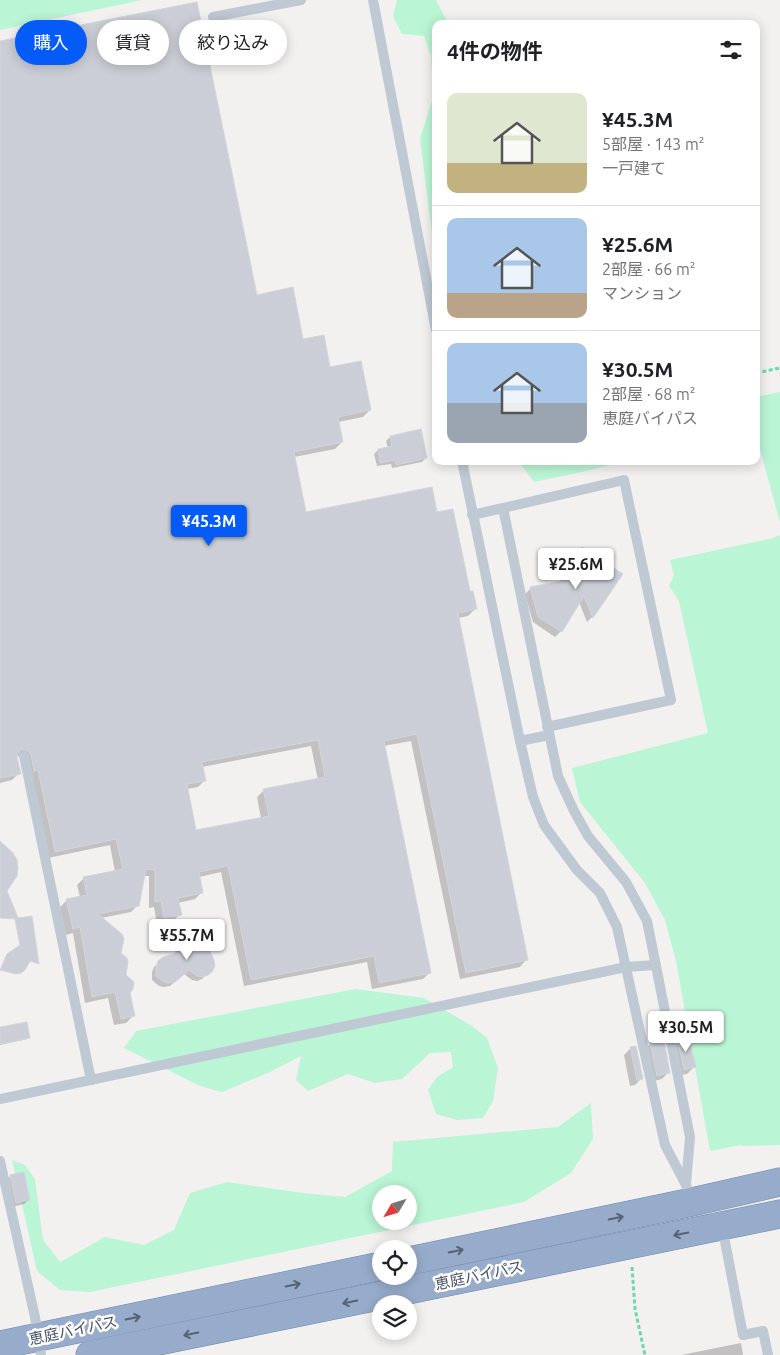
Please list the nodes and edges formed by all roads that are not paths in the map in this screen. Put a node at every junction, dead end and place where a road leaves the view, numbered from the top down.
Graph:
1 (301, 0) edge
2 (373, 0) edge
3 (213, 16) dead end
4 (432, 309) edge
5 (463, 465) edge
6 (503, 508) junction
7 (472, 515) junction
8 (548, 731) junction
9 (520, 741) junction
10 (24, 756) dead end
11 (656, 965) junction
12 (626, 967) junction
13 (91, 1080) junction
14 (0, 1099) edge
15 (0, 1162) edge
16 (780, 1182) edge
17 (689, 1193) junction
18 (780, 1214) edge
19 (722, 1226) junction
20 (417, 1259) edge
21 (372, 1268) edge
22 (0, 1345) edge
23 (40, 1346) edge
24 (90, 1355) edge
25 (768, 1355) edge

1 - 3 lane
2 - 4 lane
5 - 7 lane
6 - 7 lane
6 - 8 lane
6 - 8 lane
7 - 9 lane
8 - 9 lane
8 - 11 lane
9 - 12 lane
10 - 13 lane
11 - 12 lane
11 - 17 lane
12 - 13 lane
12 - 17 lane
13 - 14 lane
15 - 23 lane
16 - 17 highway, 恵庭バイパス
20 -> 17 highway, 恵庭バイパス
18 - 19 highway, 恵庭バイパス
19 -> 24 highway, 恵庭バイパス
19 - 25 lane
23 -> 21 highway, 恵庭バイパス
22 - 23 highway, 恵庭バイパス

